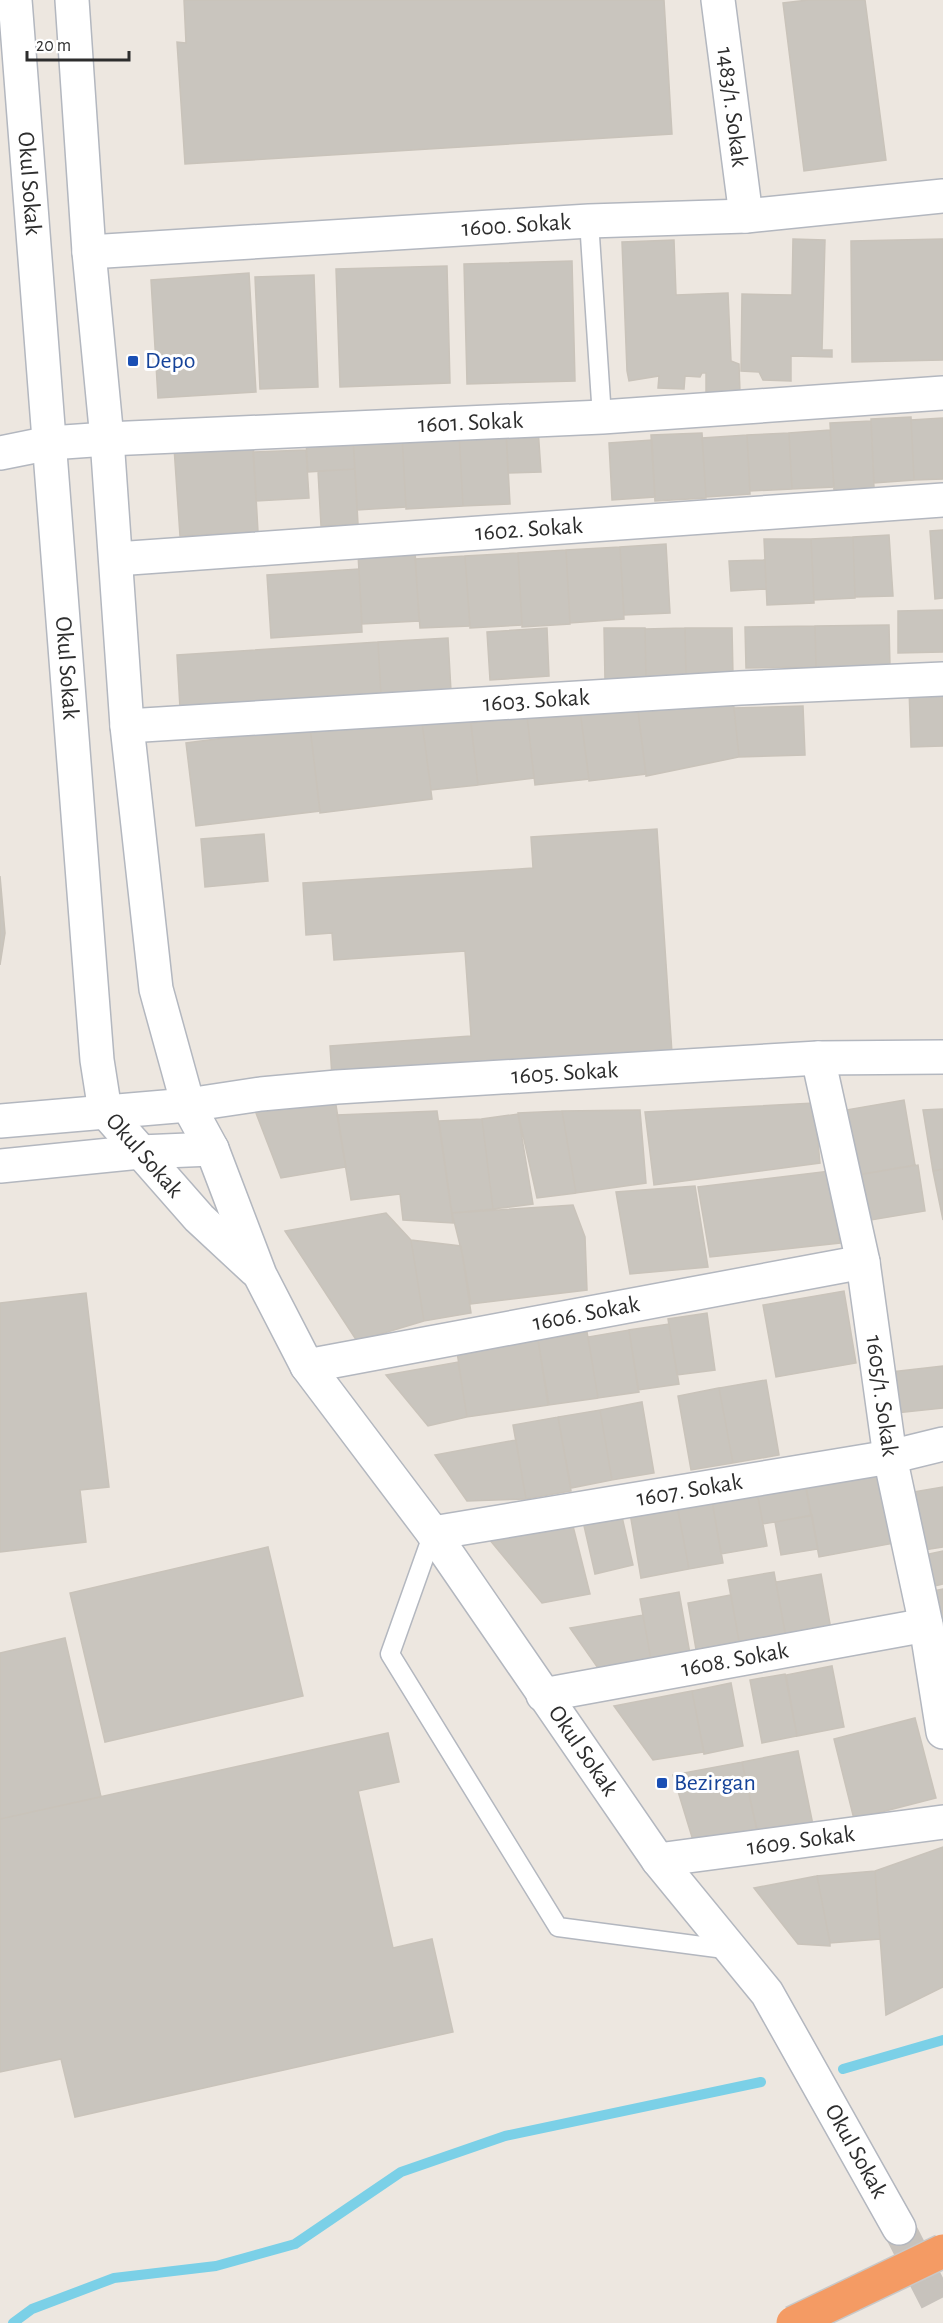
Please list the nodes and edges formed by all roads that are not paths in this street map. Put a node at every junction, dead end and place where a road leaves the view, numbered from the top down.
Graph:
1 (15, 0) edge
2 (72, 0) edge
3 (718, 0) edge
4 (943, 196) edge
5 (746, 216) junction
6 (589, 221) junction
7 (89, 252) junction
8 (943, 393) edge
9 (602, 417) junction
10 (107, 439) junction
11 (50, 443) junction
12 (0, 453) edge
13 (943, 500) edge
14 (116, 559) junction
15 (943, 679) edge
16 (127, 726) junction
17 (943, 1057) edge
18 (818, 1058) junction
19 (188, 1105) junction
20 (105, 1111) junction
21 (0, 1121) edge
22 (212, 1149) junction
23 (140, 1152) junction
24 (0, 1166) edge
25 (863, 1262) junction
26 (261, 1275) junction
27 (307, 1366) junction
28 (943, 1444) edge
29 (890, 1456) junction
30 (433, 1533) junction
31 (926, 1625) junction
32 (543, 1695) junction
33 (943, 1732) edge
34 (943, 1822) edge
35 (658, 1860) junction
36 (732, 1950) junction
37 (899, 2228) tunnel mouth
38 (943, 2251) edge
39 (793, 2323) edge

1 - 11 street, Okul Sokak
2 - 7 street, Okul Sokak
3 - 5 street, 1483/1. Sokak
4 - 5 street, 1600. Sokak
5 - 6 street, 1600. Sokak
6 - 7 street, 1600. Sokak
6 - 9 lane
7 - 10 street, Okul Sokak
8 - 9 street, 1601. Sokak
9 - 10 street, 1601. Sokak
10 - 11 street, 1601. Sokak
10 - 14 street, Okul Sokak
11 - 12 street, 1601. Sokak
11 - 20 street, Okul Sokak
13 - 14 street, 1602. Sokak
14 - 16 street, Okul Sokak
15 - 16 street, 1603. Sokak
16 - 19 street, Okul Sokak
17 - 18 street, 1605. Sokak
18 - 19 street, 1605. Sokak
18 - 25 street, 1605/1. Sokak
19 - 20 street, 1605. Sokak
19 - 22 street, Okul Sokak
20 - 21 street, 1605. Sokak
20 - 23 street, Okul Sokak
22 - 23 street
22 - 26 street, Okul Sokak
23 - 24 street
23 - 26 street, Okul Sokak
25 - 27 street, 1606. Sokak
25 - 29 street, 1605/1. Sokak
26 - 27 street, Okul Sokak
27 - 30 street, Okul Sokak
28 - 29 street, 1607. Sokak
29 - 30 street, 1607. Sokak
29 - 31 street, 1605/1. Sokak
30 - 32 street, Okul Sokak
30 - 36 lane
31 - 32 street, 1608. Sokak
31 - 33 street, 1605/1. Sokak
32 - 35 street, Okul Sokak
34 - 35 street, 1609. Sokak
35 - 36 street, Okul Sokak
36 - 37 street, Okul Sokak
38 - 39 highway, bridge

